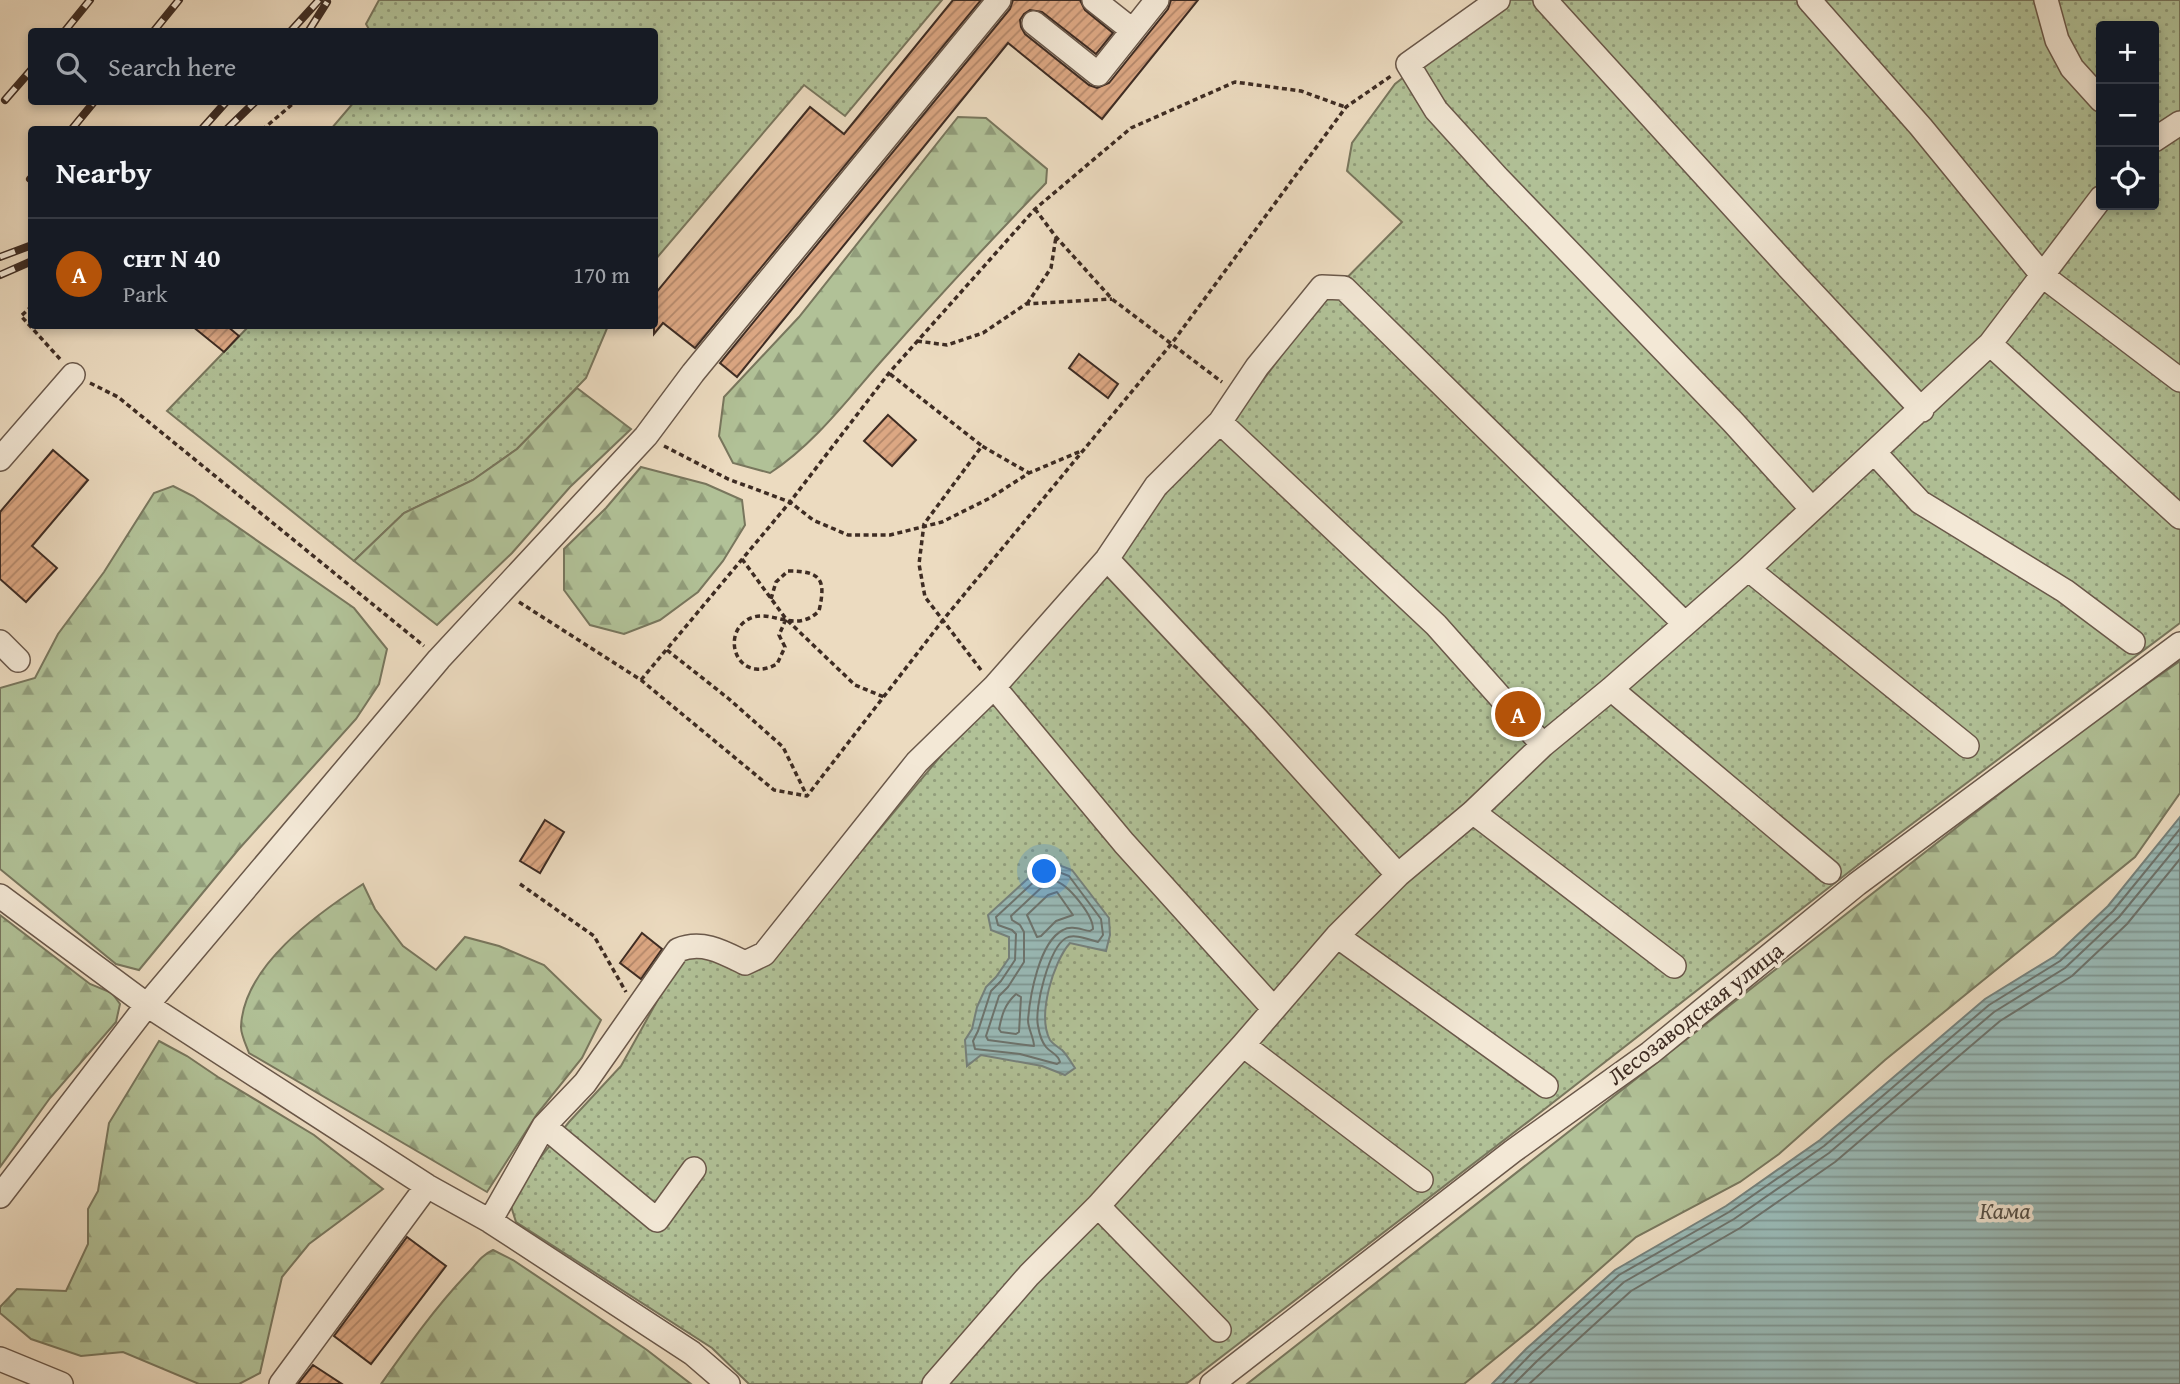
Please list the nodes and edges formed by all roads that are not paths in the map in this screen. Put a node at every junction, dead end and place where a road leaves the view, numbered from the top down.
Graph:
1 (999, 0) edge
2 (1094, 0) edge
3 (1157, 0) edge
4 (1498, 0) edge
5 (1545, 0) edge
6 (1809, 0) edge
7 (2046, 0) edge
8 (1034, 23) dead end
9 (1132, 30) junction
10 (2096, 95) edge
11 (2180, 123) edge
12 (2159, 137) edge
13 (2096, 205) edge
14 (2043, 276) junction
15 (1990, 344) junction
16 (73, 375) road end
17 (2180, 380) edge
18 (1922, 410) junction
19 (1220, 422) junction
20 (1874, 452) junction
21 (0, 459) edge
22 (1811, 508) junction
23 (2180, 517) edge
24 (1107, 559) junction
25 (1748, 569) junction
26 (1685, 624) junction
27 (2133, 642) dead end
28 (0, 644) edge
29 (2180, 644) edge
30 (18, 660) dead end
31 (994, 687) junction
32 (1611, 689) junction
33 (1543, 745) junction
34 (1967, 746) dead end
35 (1473, 812) junction
36 (1829, 872) dead end
37 (1398, 875) junction
38 (0, 896) edge
39 (1337, 936) junction
40 (1674, 966) dead end
41 (147, 1005) junction
42 (1273, 1008) junction
43 (1243, 1045) junction
44 (1546, 1086) dead end
45 (544, 1126) junction
46 (694, 1169) dead end
47 (1420, 1180) dead end
48 (427, 1186) junction
49 (0, 1196) edge
50 (1098, 1206) junction
51 (490, 1222) junction
52 (1219, 1330) dead end
53 (0, 1359) edge
54 (61, 1384) edge
55 (281, 1384) edge
56 (728, 1384) edge
57 (934, 1384) edge
58 (1212, 1384) edge

1 - 41 street
2 - 9 street
3 - 9 street
4 - 22 street
5 - 18 street
6 - 14 street
7 - 10 street
8 - 9 street
11 - 12 street
13 - 14 street
14 - 15 street
14 - 17 street
15 - 18 street
15 - 23 street
16 - 21 street
18 - 20 street
19 - 24 street
19 - 26 street
19 - 33 street
20 - 22 street
20 - 27 street
22 - 25 street
24 - 31 street
24 - 37 street
25 - 26 street
25 - 34 street
26 - 32 street
28 - 30 street
29 - 58 street, Лесозаводская улица
31 - 42 street
31 - 45 street
32 - 33 street
32 - 36 street
33 - 35 street
35 - 37 street
35 - 40 street
37 - 39 street
38 - 41 street
39 - 42 street
39 - 44 street
41 - 48 street
41 - 49 street
42 - 43 street
43 - 47 street
43 - 50 street
45 - 46 street
45 - 51 street
48 - 51 street
48 - 55 street
50 - 52 street
50 - 57 street
51 - 56 street
53 - 54 street

